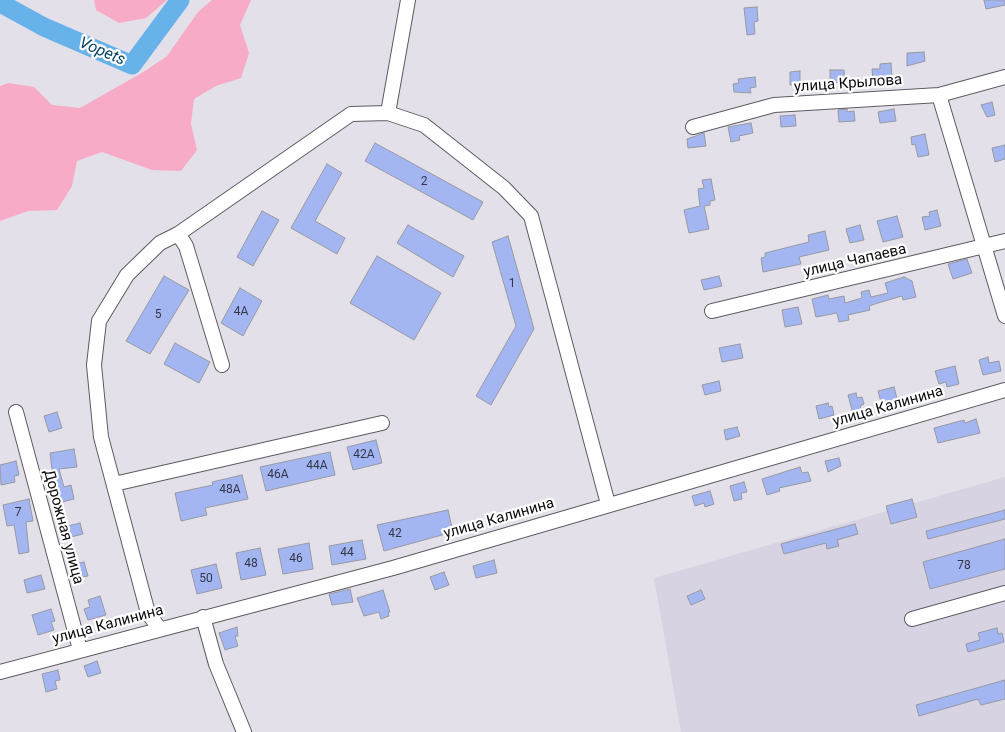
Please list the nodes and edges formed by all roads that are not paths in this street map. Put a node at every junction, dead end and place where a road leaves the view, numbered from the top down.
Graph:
1 (408, 0) edge
2 (1005, 77) edge
3 (939, 95) junction
4 (388, 113) junction
5 (693, 127) dead end
6 (178, 234) junction
7 (1005, 241) edge
8 (984, 247) junction
9 (712, 311) dead end
10 (1005, 316) edge
11 (222, 365) dead end
12 (1005, 390) edge
13 (16, 412) dead end
14 (382, 423) dead end
15 (114, 484) junction
16 (608, 504) junction
17 (1005, 593) edge
18 (203, 617) junction
19 (912, 619) dead end
20 (160, 628) junction
21 (80, 650) junction
22 (0, 672) edge
23 (244, 732) edge

1 - 4 street
2 - 3 street, улица Крылова
3 - 5 street, улица Крылова
3 - 8 street
4 - 6 street
4 - 16 street
6 - 11 street
6 - 15 street
7 - 8 street, улица Чапаева
8 - 9 street, улица Чапаева
8 - 10 street
12 - 16 street, улица Калинина
13 - 21 street, Дорожная улица
14 - 15 street
15 - 20 street
16 - 18 street, улица Калинина
17 - 19 street
18 - 20 street, улица Калинина
18 - 23 street
20 - 21 street, улица Калинина
21 - 22 street, улица Калинина

